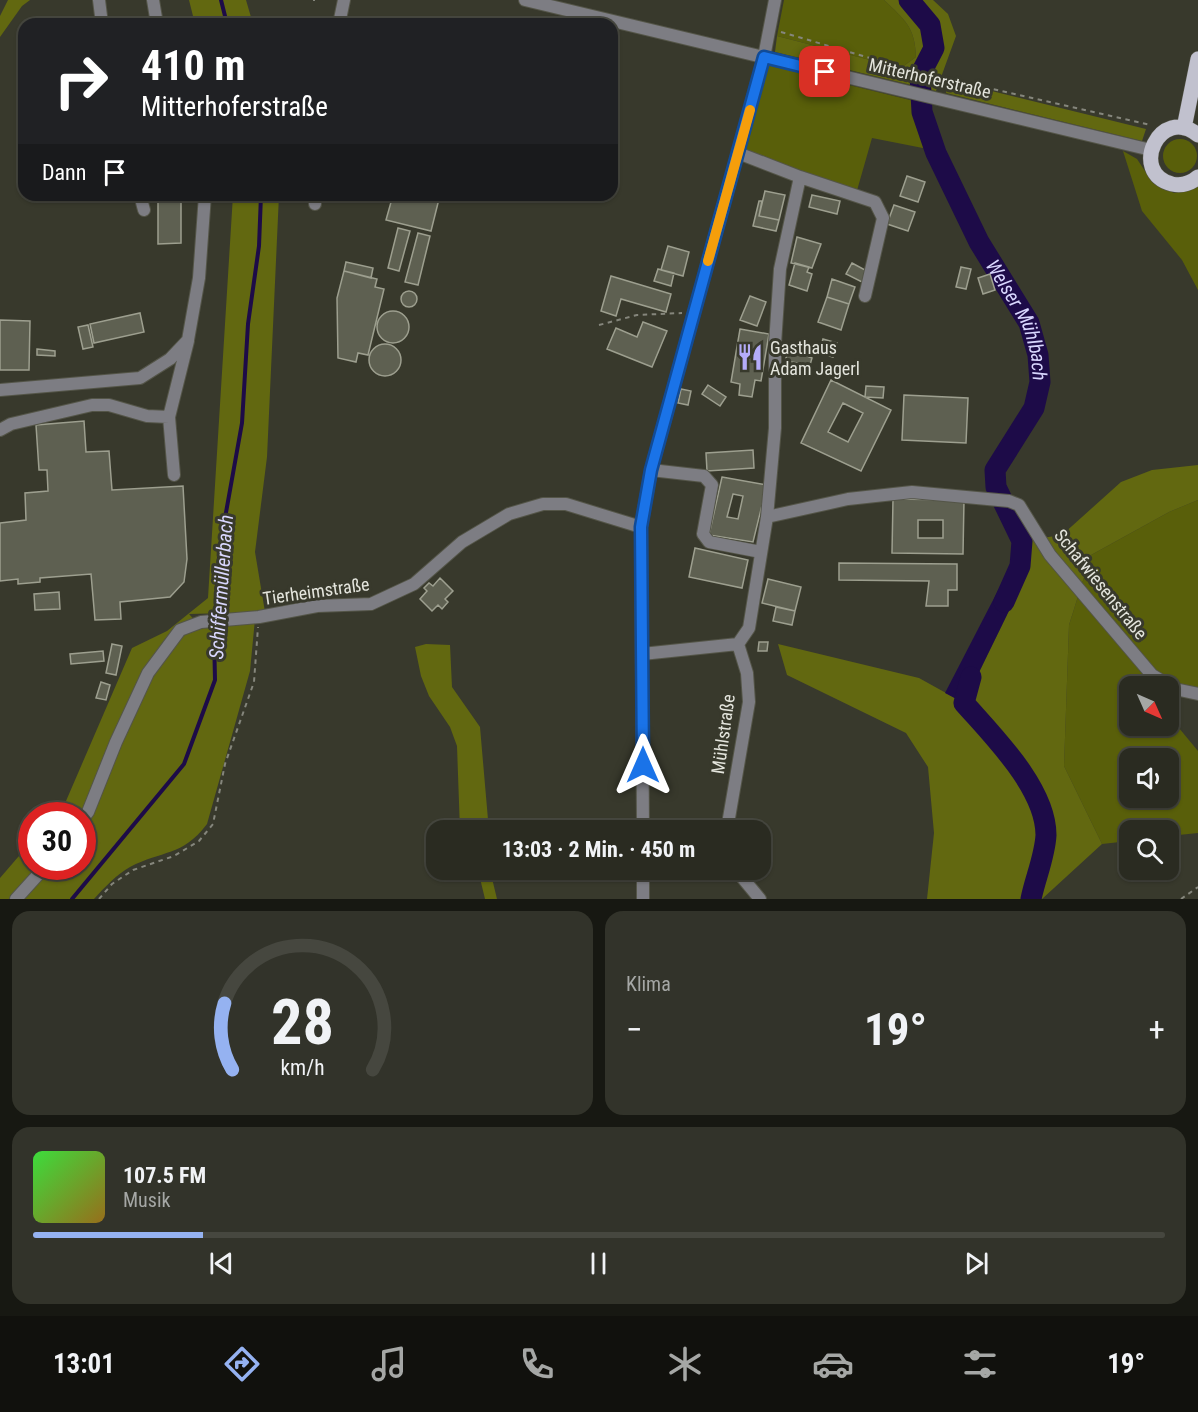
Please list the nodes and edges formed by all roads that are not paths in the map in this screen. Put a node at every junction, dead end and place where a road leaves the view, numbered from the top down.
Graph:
1 (99, 0) edge
2 (153, 0) edge
3 (344, 0) edge
4 (525, 0) edge
5 (775, 0) edge
6 (101, 18) edge
7 (156, 18) edge
8 (340, 18) edge
9 (600, 18) edge
10 (618, 22) edge
11 (764, 57) junction
12 (1198, 59) edge
13 (1191, 131) edge
14 (1151, 150) junction
15 (738, 153) junction
16 (800, 177) junction
17 (1198, 177) edge
18 (142, 201) edge
19 (205, 201) edge
20 (144, 210) dead end
21 (865, 296) dead end
22 (188, 340) junction
23 (0, 390) edge
24 (169, 417) junction
25 (0, 430) edge
26 (651, 470) junction
27 (174, 475) dead end
28 (767, 517) junction
29 (641, 527) junction
30 (761, 552) junction
31 (738, 644) junction
32 (642, 654) junction
33 (1198, 694) edge
34 (92, 802) edge
35 (643, 820) edge
36 (729, 820) edge
37 (33, 880) edge
38 (643, 880) edge
39 (744, 880) edge
40 (16, 899) edge
41 (643, 899) edge
42 (760, 899) edge

1 - 6 street
2 - 7 street
3 - 8 street
4 - 9 street, Mitterhoferstraße
5 - 11 street
10 - 11 street, Mitterhoferstraße
11 - 14 street, Mitterhoferstraße
11 - 15 street
12 - 13 main road
13 - 14 main road
14 - 17 main road
15 - 16 street
15 - 26 street
16 - 21 street
16 - 28 street
18 - 20 street
19 - 22 street
22 - 23 street
22 - 24 street
24 - 25 street
24 - 27 street
26 - 29 street
26 - 30 street
28 - 30 street
28 - 33 street, Schafwiesenstraße
29 - 32 street
29 - 34 street, Tierheimstraße
30 - 31 street
31 - 32 street
31 - 36 street, Mühlstraße
32 - 35 street
37 - 40 street
38 - 41 street
39 - 42 street

